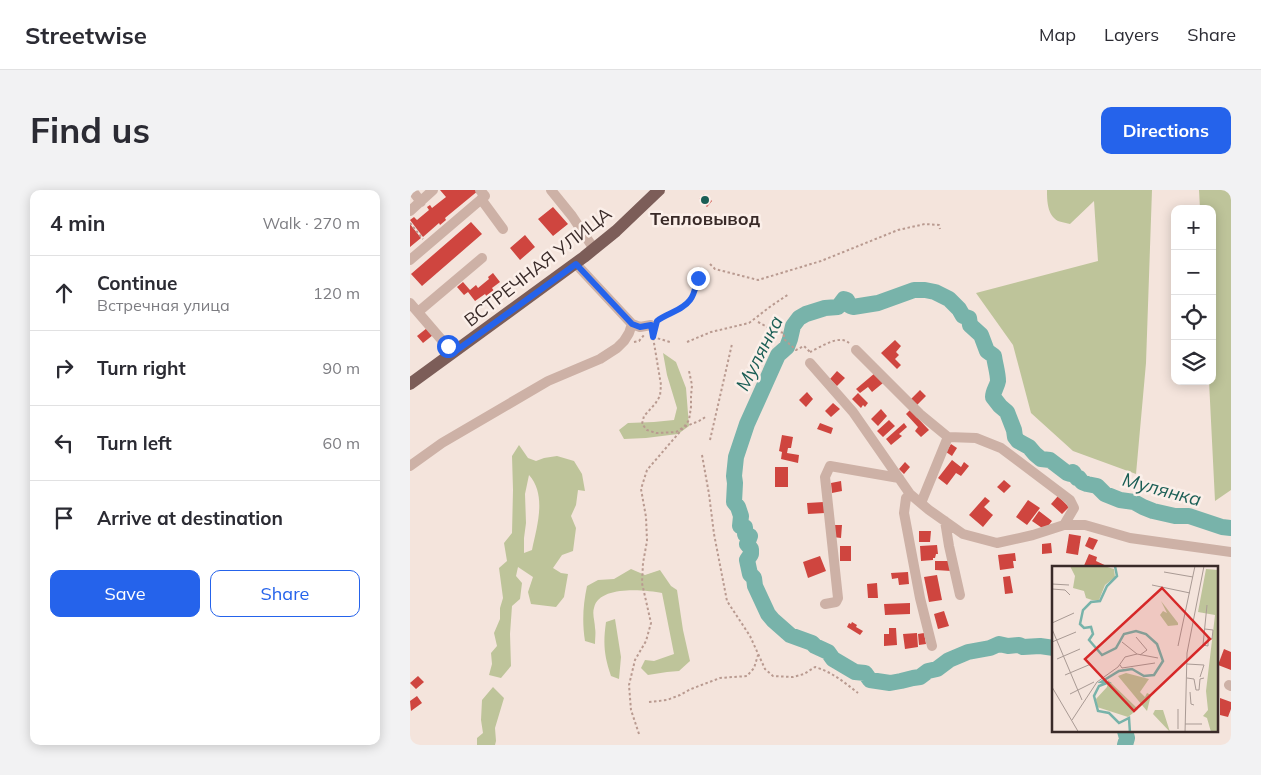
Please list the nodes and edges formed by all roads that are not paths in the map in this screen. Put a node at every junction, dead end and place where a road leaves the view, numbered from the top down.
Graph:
1 (412, 190) edge
2 (433, 190) edge
3 (551, 190) edge
4 (660, 190) edge
5 (480, 195) edge
6 (421, 202) junction
7 (410, 211) edge
8 (503, 229) dead end
9 (594, 249) junction
10 (482, 258) dead end
11 (410, 260) edge
12 (576, 264) junction
13 (410, 303) edge
14 (418, 312) junction
15 (632, 324) junction
16 (654, 325) road end
17 (856, 350) road end
18 (453, 353) junction
19 (810, 363) dead end
20 (410, 384) edge
21 (948, 437) junction
22 (410, 466) edge
23 (899, 478) junction
24 (910, 494) junction
25 (920, 503) junction
26 (945, 521) junction
27 (1064, 525) junction
28 (1231, 552) edge
29 (960, 595) dead end
30 (826, 604) dead end
31 (932, 646) dead end

1 - 6 street
2 - 6 street
3 - 9 street
4 - 9 main road, ВСТРЕЧНАЯ УЛИЦА
5 - 8 street
5 - 11 street
6 - 7 street
9 - 12 main road, ВСТРЕЧНАЯ УЛИЦА
10 - 14 street
12 - 15 street
12 - 18 main road, ВСТРЕЧНАЯ УЛИЦА
13 - 14 street
14 - 18 street
15 - 16 street
15 - 22 street
17 - 21 street
18 - 20 main road, ВСТРЕЧНАЯ УЛИЦА
19 - 23 street
21 - 25 street
21 - 27 street
23 - 24 street
23 - 30 street
24 - 25 street
24 - 31 street
25 - 26 street
26 - 27 street
26 - 29 street
27 - 28 street

